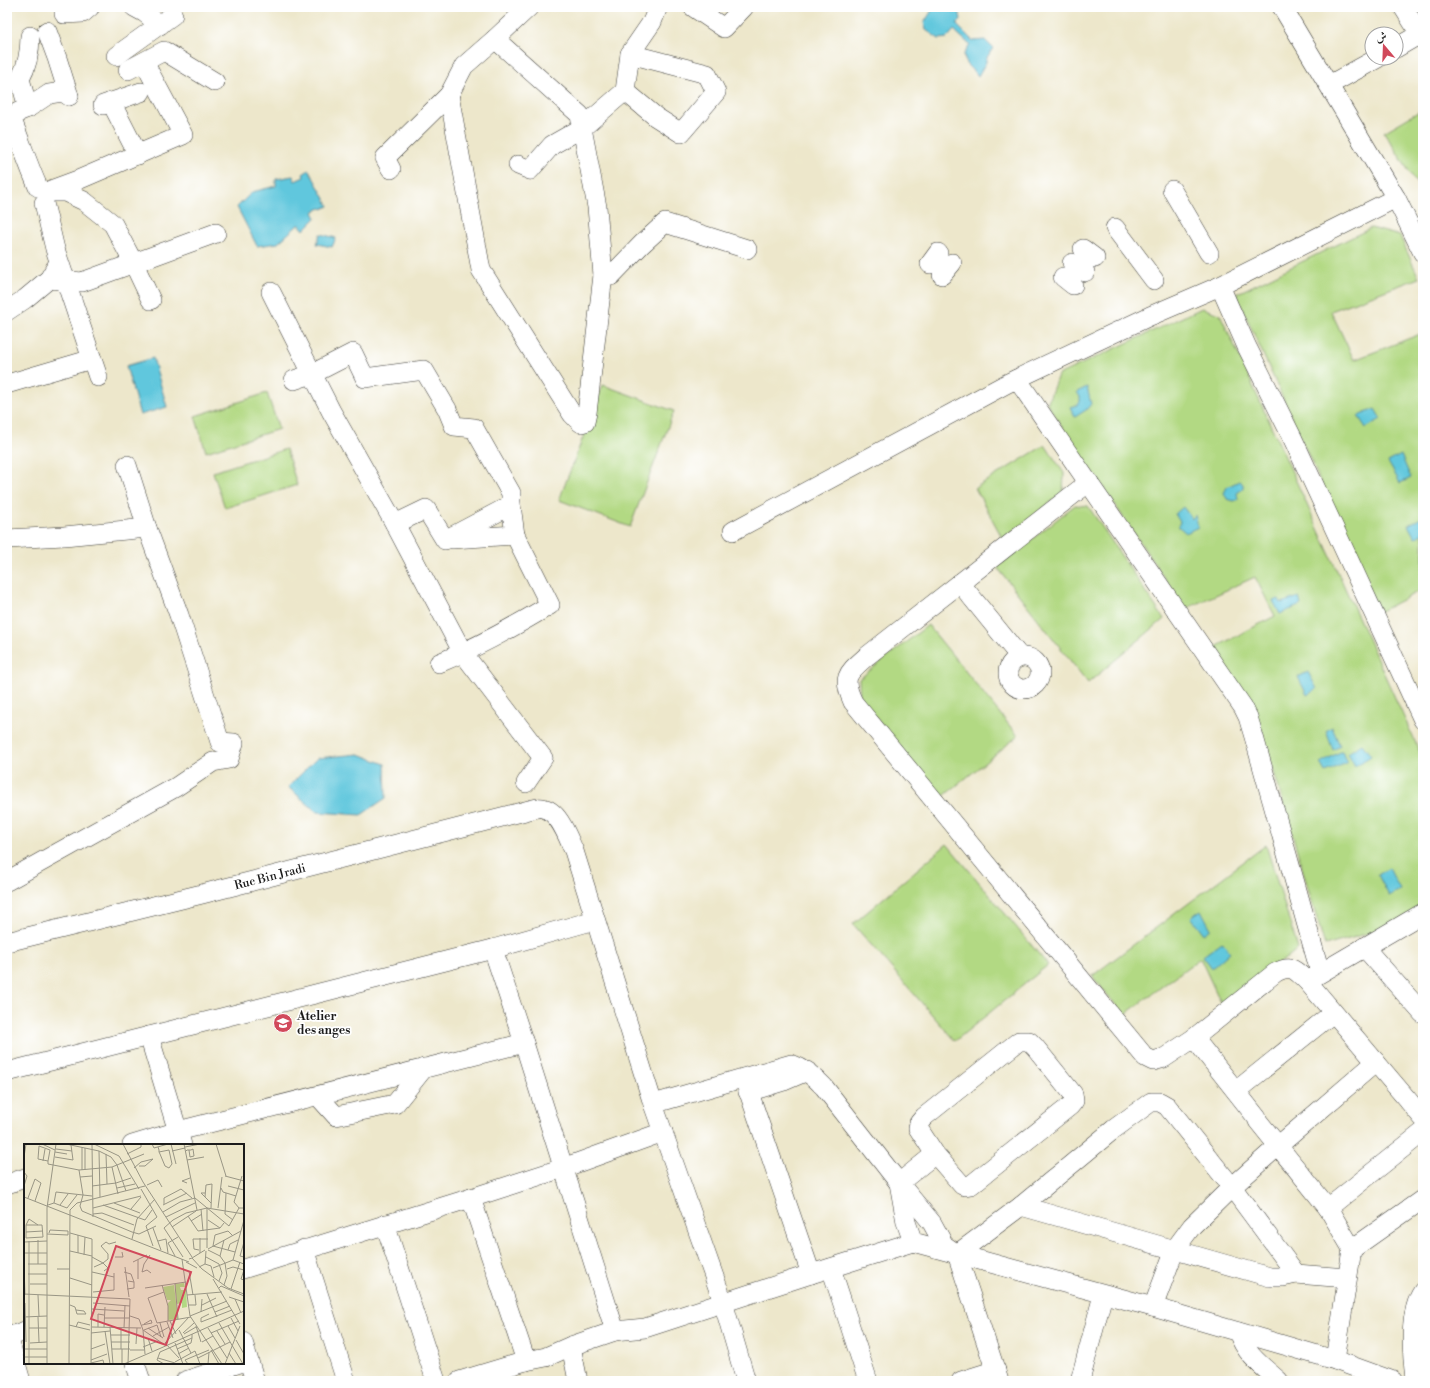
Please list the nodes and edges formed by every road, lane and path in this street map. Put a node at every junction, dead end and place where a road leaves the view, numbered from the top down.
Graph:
1 (90, 7) edge
2 (134, 7) edge
3 (528, 7) edge
4 (658, 7) edge
5 (693, 7) edge
6 (744, 7) edge
7 (1282, 7) edge
8 (1403, 7) edge
9 (64, 14) dead end
10 (1422, 37) edge
11 (495, 39) junction
12 (1404, 45) edge
13 (630, 54) junction
14 (116, 56) dead end
15 (1364, 66) edge
16 (215, 82) dead end
17 (1329, 85) junction
18 (625, 91) junction
19 (141, 92) dead end
20 (449, 95) junction
21 (28, 108) junction
22 (582, 128) junction
23 (138, 155) junction
24 (518, 165) dead end
25 (391, 169) dead end
26 (1172, 190) dead end
27 (46, 193) junction
28 (1396, 198) junction
29 (1115, 228) dead end
30 (216, 233) dead end
31 (747, 249) dead end
32 (1209, 253) dead end
33 (1423, 253) edge
34 (133, 262) junction
35 (58, 274) junction
36 (603, 275) junction
37 (1154, 280) dead end
38 (1220, 286) junction
39 (271, 292) dead end
40 (151, 300) dead end
41 (7, 311) edge
42 (92, 359) junction
43 (312, 374) junction
44 (98, 377) dead end
45 (1017, 379) junction
46 (294, 380) dead end
47 (7, 384) edge
48 (127, 465) dead end
49 (1089, 482) junction
50 (512, 505) junction
51 (395, 524) junction
52 (147, 528) junction
53 (733, 532) dead end
54 (514, 535) junction
55 (7, 539) edge
56 (445, 540) junction
57 (955, 587) junction
58 (463, 653) junction
59 (1015, 661) dead end
60 (439, 663) dead end
61 (1423, 720) edge
62 (526, 783) dead end
63 (7, 881) edge
64 (1423, 913) edge
65 (595, 920) junction
66 (7, 942) edge
67 (1364, 948) junction
68 (493, 949) junction
69 (1314, 977) junction
70 (1421, 1010) edge
71 (1333, 1013) junction
72 (149, 1036) junction
73 (1194, 1038) junction
74 (524, 1043) junction
75 (1376, 1062) junction
76 (424, 1068) junction
77 (7, 1072) edge
78 (746, 1085) junction
79 (1236, 1091) junction
80 (318, 1096) junction
81 (653, 1104) junction
82 (1423, 1118) edge
83 (663, 1132) junction
84 (1423, 1132) edge
85 (180, 1138) edge
86 (139, 1144) edge
87 (1278, 1146) junction
88 (935, 1154) junction
89 (563, 1168) junction
90 (24, 1178) edge
91 (899, 1183) junction
92 (7, 1184) edge
93 (1232, 1187) junction
94 (471, 1198) junction
95 (1422, 1201) edge
96 (1021, 1206) junction
97 (1328, 1208) junction
98 (386, 1224) junction
99 (913, 1242) junction
100 (304, 1249) junction
101 (1175, 1249) junction
102 (1352, 1249) junction
103 (957, 1254) junction
104 (831, 1268) junction
105 (244, 1269) edge
106 (811, 1274) junction
107 (1296, 1274) junction
108 (1347, 1278) junction
109 (1423, 1290) edge
110 (1103, 1295) junction
111 (722, 1302) junction
112 (1153, 1308) junction
113 (615, 1331) junction
114 (1238, 1332) junction
115 (13, 1334) edge
116 (571, 1346) junction
117 (1335, 1360) junction
118 (526, 1361) junction
119 (244, 1362) edge
120 (135, 1364) edge
121 (238, 1364) edge
122 (997, 1376) edge
123 (1266, 1377) edge
124 (1368, 1377) edge
125 (1417, 1378) edge
126 (1077, 1380) edge
127 (21, 1381) edge
128 (141, 1381) edge
129 (185, 1381) edge
130 (255, 1381) edge
131 (346, 1381) edge
132 (436, 1381) edge
133 (459, 1381) edge
134 (578, 1381) edge
135 (746, 1381) edge
136 (868, 1381) edge
137 (961, 1381) edge
138 (1393, 1381) edge

1 - 9 street
2 - 14 street
3 - 11 street
4 - 13 street
5 - 6 street
7 - 17 street
8 - 10 street
10 - 12 street
11 - 20 street
11 - 22 street
13 - 18 street
13 - 18 street
15 - 17 street
16 - 23 street
17 - 28 street
18 - 22 street
19 - 23 street
20 - 25 street
20 - 36 street
21 - 21 street
21 - 27 street
22 - 24 street
22 - 36 street
23 - 27 street
26 - 32 street
27 - 34 street
27 - 35 street
28 - 33 street
28 - 38 street
29 - 37 street
30 - 34 street
31 - 36 street
34 - 35 street
34 - 40 street
35 - 41 street
35 - 42 street
38 - 45 street
38 - 61 street
39 - 43 street
42 - 44 street
42 - 47 street
43 - 46 street
43 - 50 street
43 - 51 street
45 - 49 street
45 - 53 street
48 - 52 street
49 - 57 street
49 - 69 street
50 - 54 street
50 - 56 street
51 - 56 street
51 - 58 street
52 - 55 street
52 - 63 street
54 - 56 street
54 - 58 street
57 - 59 street
57 - 73 street
58 - 60 street
58 - 62 street
64 - 67 street
65 - 66 street, Rue Bin Jradi
65 - 68 street
65 - 81 street
67 - 69 street
67 - 70 street
68 - 72 street
68 - 74 street
69 - 71 street
69 - 73 street
71 - 75 street
71 - 79 street
72 - 77 street
72 - 85 street
73 - 79 street
74 - 76 street
74 - 89 street
75 - 82 street
75 - 87 street
76 - 80 street
76 - 80 street
78 - 81 street
78 - 91 street
78 - 106 street
79 - 87 street
80 - 85 street
81 - 83 street
83 - 89 street
83 - 111 street
84 - 97 street
85 - 86 street
87 - 93 street
87 - 97 street
88 - 88 street
88 - 91 street
89 - 94 street
89 - 113 street
90 - 92 street
91 - 99 street
91 - 103 street
93 - 96 street
93 - 101 street
93 - 107 street
94 - 98 street
94 - 118 street
95 - 102 street
96 - 101 street
96 - 103 street
97 - 102 street
98 - 100 street
98 - 132 street
99 - 103 street
99 - 104 street
100 - 105 street
100 - 131 street
101 - 107 street
101 - 112 street
102 - 108 street
103 - 110 street
103 - 122 street
104 - 106 street
104 - 136 street
106 - 111 street
107 - 108 street
108 - 117 street
109 - 125 street
110 - 112 street
110 - 126 street
111 - 113 street
111 - 135 street
112 - 114 street
113 - 116 street
114 - 117 street
114 - 123 street
115 - 127 street
116 - 118 street
116 - 134 street
117 - 124 street
118 - 133 street
119 - 130 street
120 - 128 street
121 - 129 street
122 - 137 street
124 - 138 street

